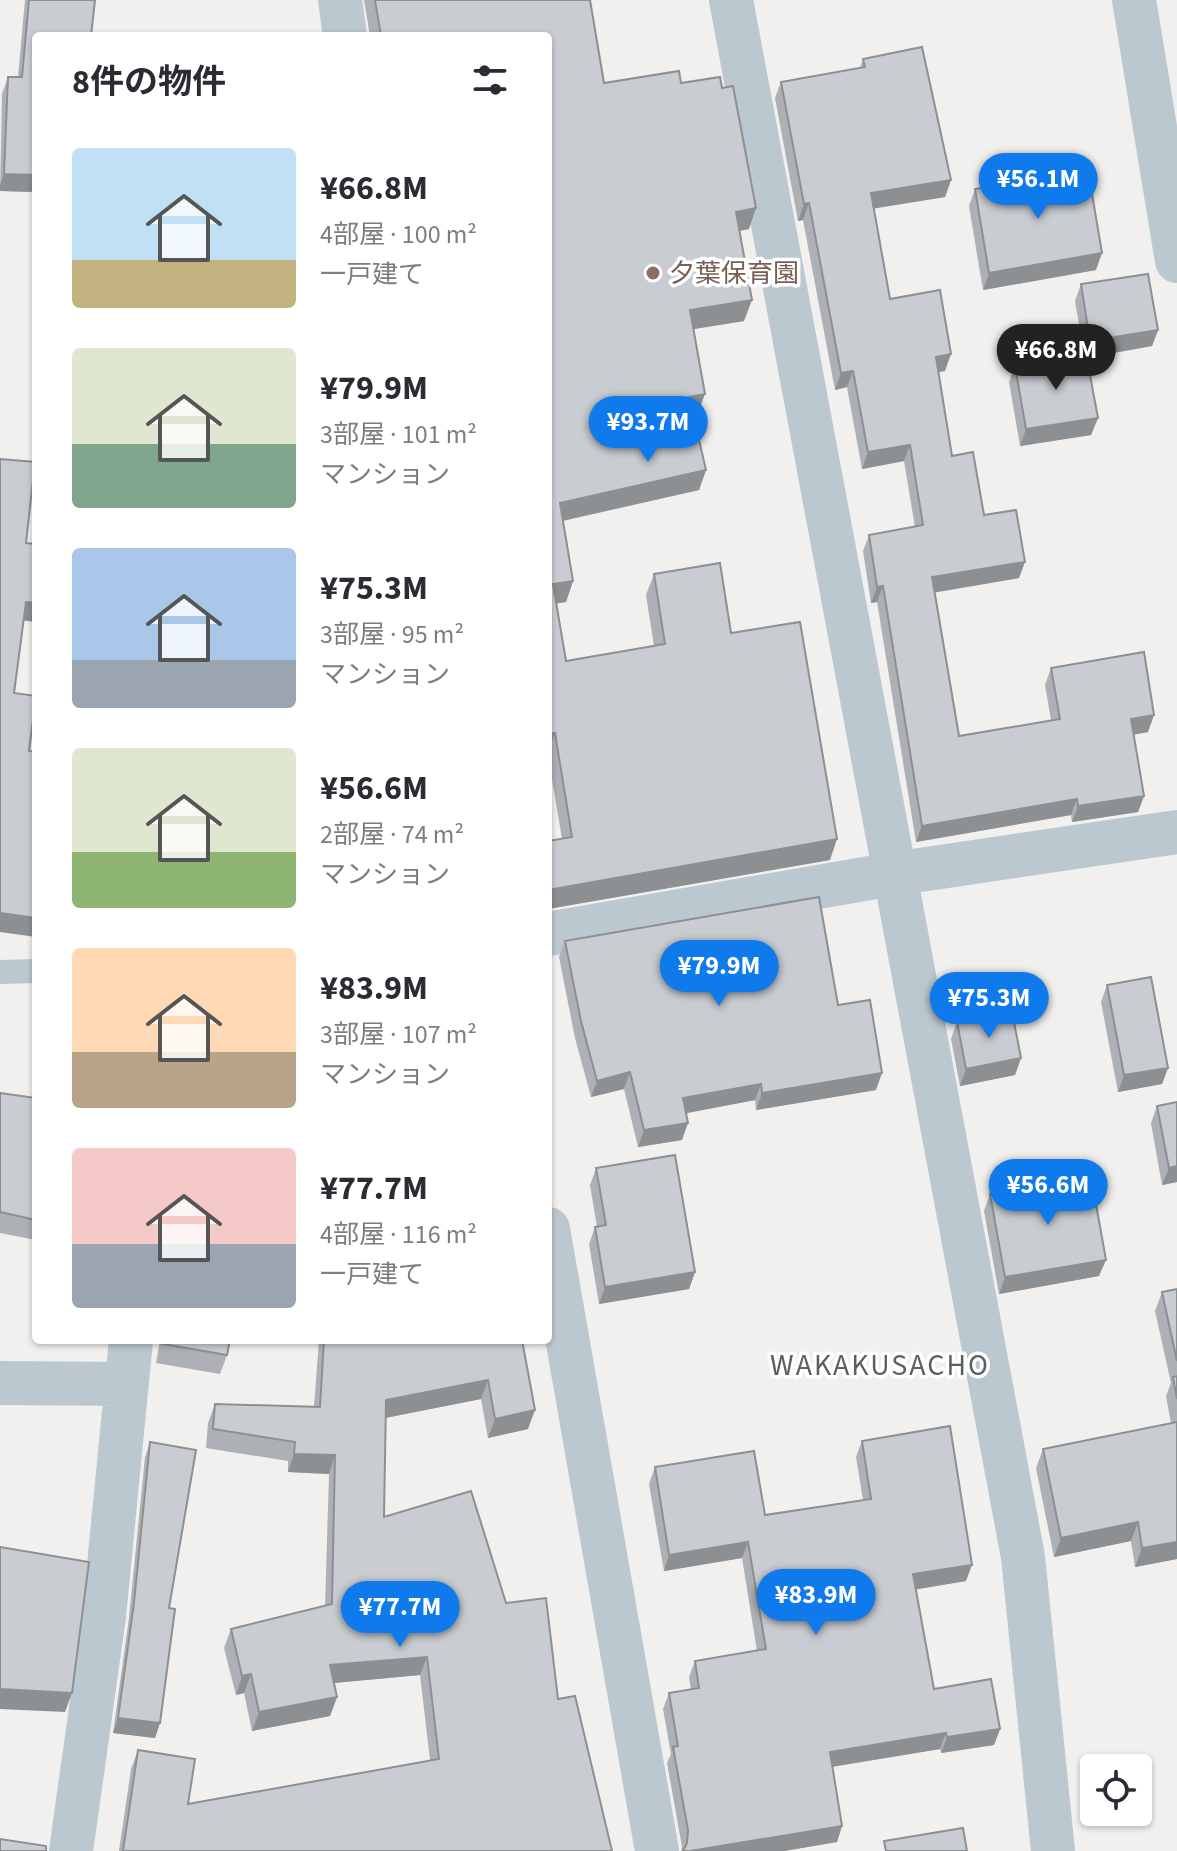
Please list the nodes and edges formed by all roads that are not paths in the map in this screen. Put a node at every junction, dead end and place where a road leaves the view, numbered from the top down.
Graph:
1 (340, 0) edge
2 (731, 0) edge
3 (1134, 0) edge
4 (344, 32) edge
5 (1177, 261) edge
6 (1177, 832) edge
7 (893, 874) junction
8 (552, 933) edge
9 (32, 971) edge
10 (0, 972) edge
11 (552, 1252) edge
12 (130, 1344) edge
13 (0, 1383) edge
14 (125, 1384) junction
15 (71, 1851) edge
16 (657, 1851) edge
17 (1053, 1851) edge

1 - 4 street
2 - 7 street
3 - 5 street
6 - 7 street
7 - 8 street
7 - 17 street
9 - 10 lane
11 - 16 street
12 - 14 street
13 - 14 street
14 - 15 street

